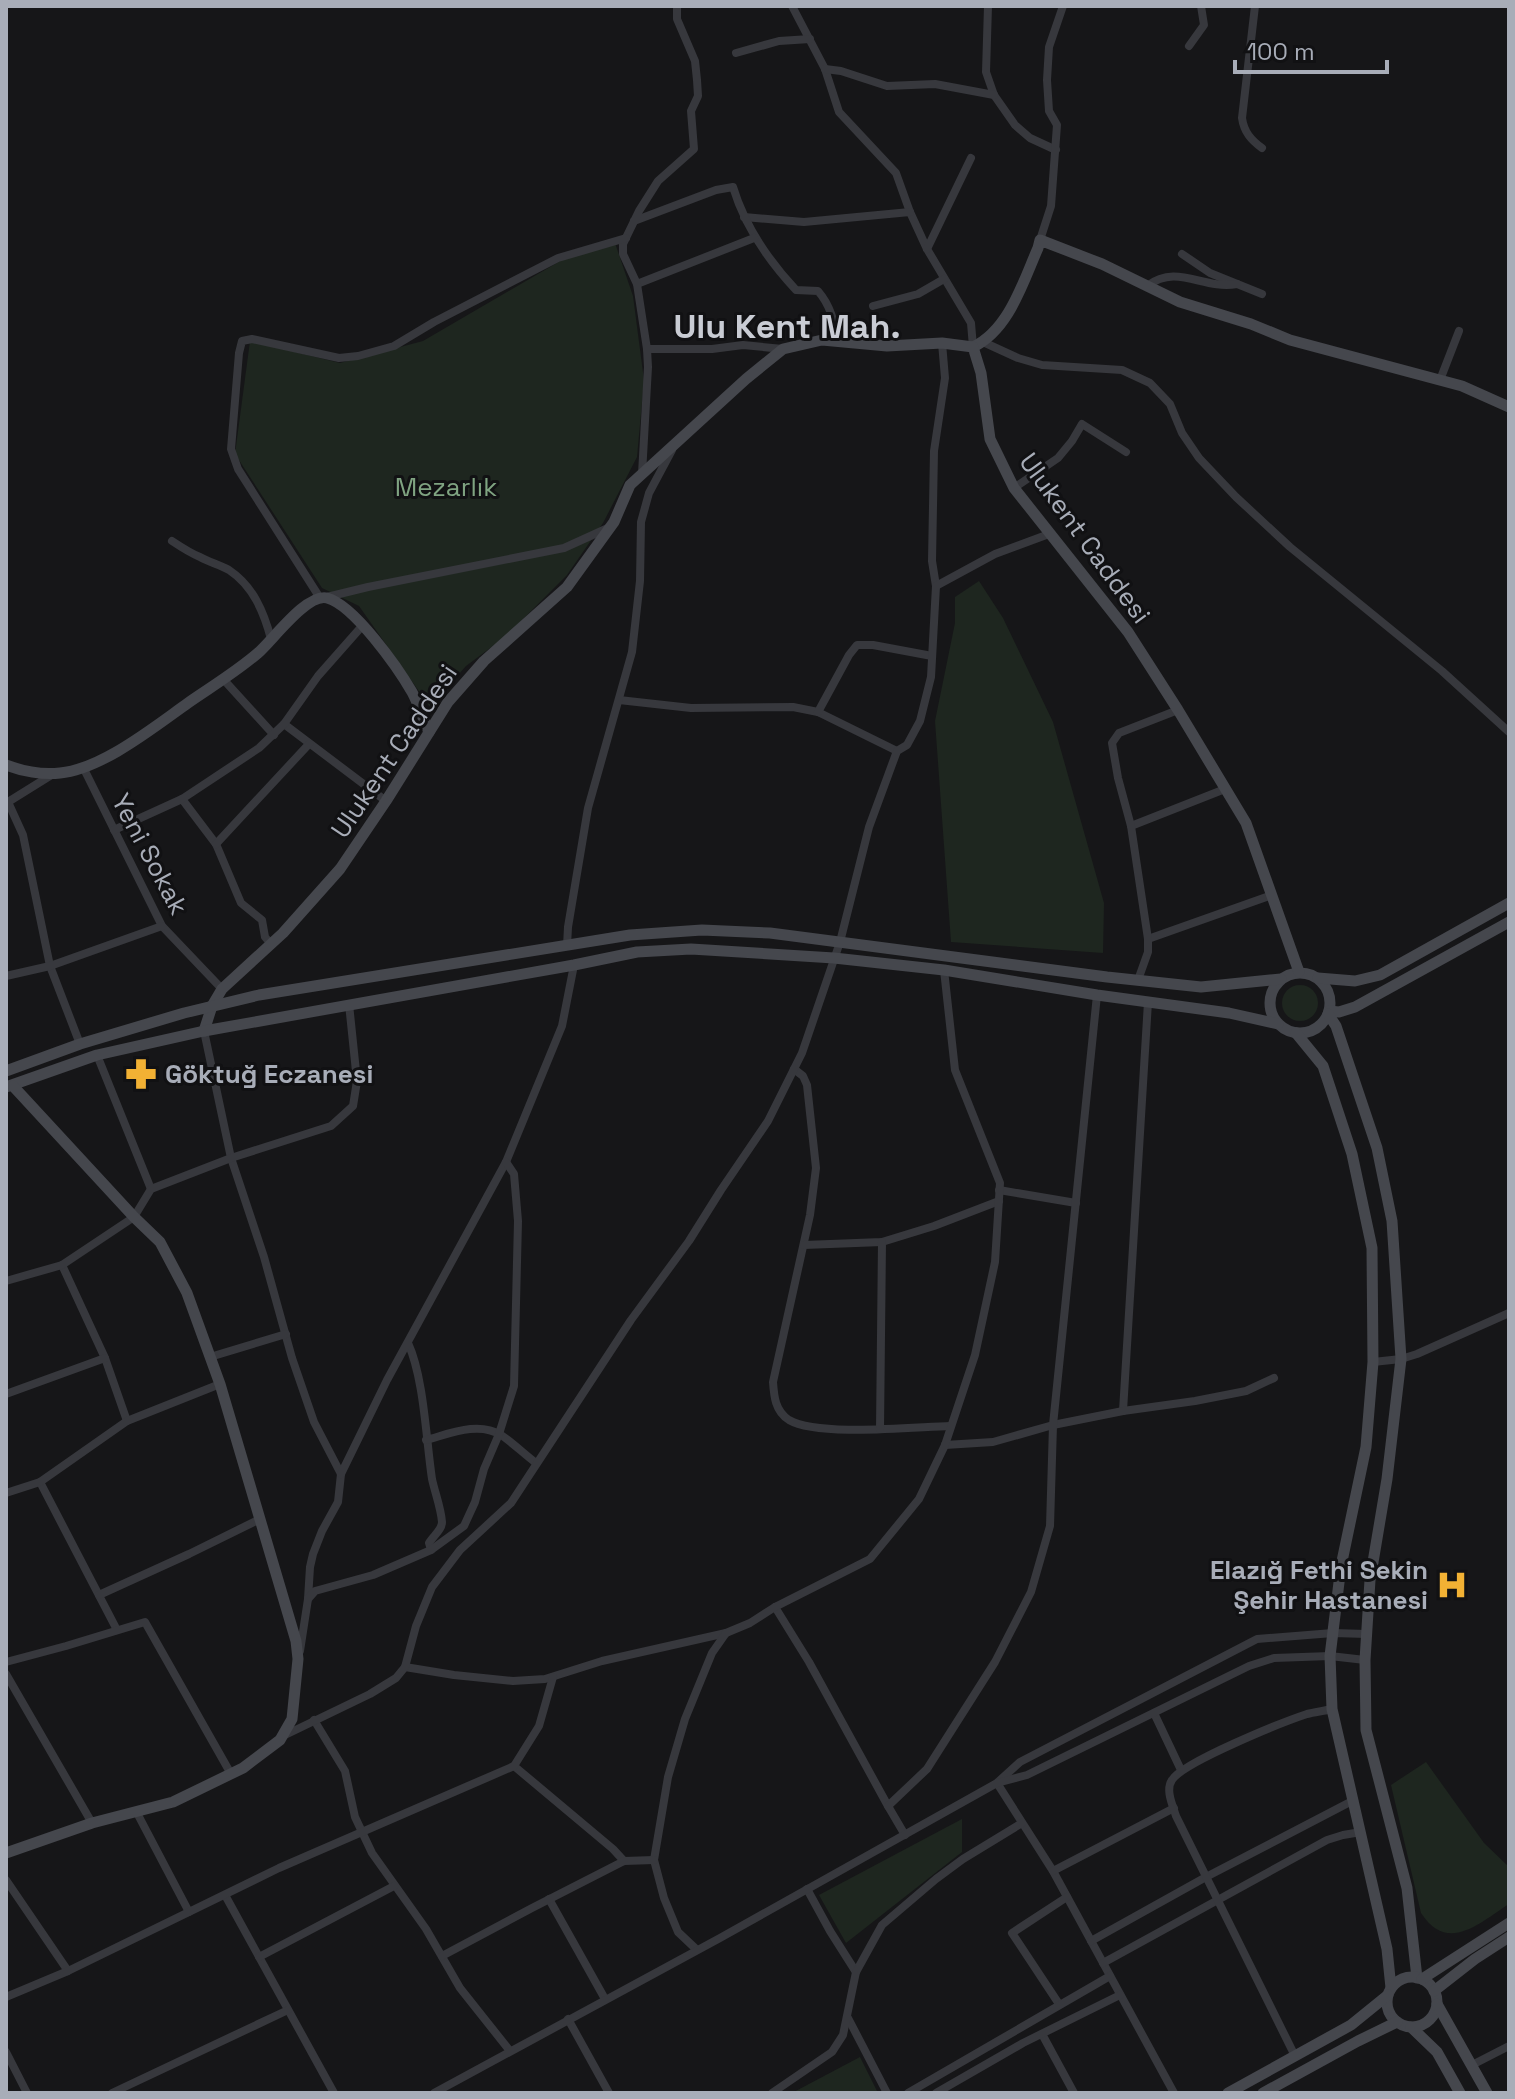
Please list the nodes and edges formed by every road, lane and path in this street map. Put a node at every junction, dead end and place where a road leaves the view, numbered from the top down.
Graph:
1 (679, 6) edge
2 (792, 6) edge
3 (988, 6) edge
4 (1063, 6) edge
5 (1201, 6) edge
6 (1255, 6) edge
7 (810, 39) junction
8 (1189, 46) dead end
9 (736, 53) dead end
10 (825, 69) junction
11 (994, 95) junction
12 (1262, 148) dead end
13 (1056, 150) junction
14 (971, 158) dead end
15 (910, 212) junction
16 (744, 217) junction
17 (634, 221) junction
18 (626, 238) junction
19 (754, 238) junction
20 (1040, 240) junction
21 (927, 249) junction
22 (1182, 254) dead end
23 (944, 279) junction
24 (637, 284) junction
25 (1237, 284) junction
26 (1147, 286) junction
27 (1262, 294) dead end
28 (873, 306) dead end
29 (1459, 331) dead end
30 (838, 341) junction
31 (942, 343) junction
32 (978, 345) junction
33 (647, 349) junction
34 (783, 349) junction
35 (1440, 380) junction
36 (1509, 407) edge
37 (675, 444) junction
38 (1126, 452) dead end
39 (642, 474) junction
40 (1014, 488) junction
41 (609, 528) junction
42 (1049, 534) junction
43 (172, 541) dead end
44 (936, 586) junction
45 (323, 598) junction
46 (363, 625) junction
47 (271, 639) junction
48 (932, 656) junction
49 (223, 679) junction
50 (619, 700) junction
51 (1178, 710) junction
52 (818, 712) junction
53 (284, 724) junction
54 (429, 732) junction
55 (1509, 732) edge
56 (274, 735) junction
57 (309, 744) junction
58 (897, 751) junction
59 (6, 765) edge
60 (83, 767) junction
61 (54, 773) junction
62 (1225, 789) junction
63 (182, 799) junction
64 (386, 801) junction
65 (7, 802) edge
66 (1131, 826) junction
67 (114, 830) junction
68 (216, 844) junction
69 (1272, 895) junction
70 (1509, 903) edge
71 (1509, 922) edge
72 (162, 926) junction
73 (1148, 939) junction
74 (840, 942) junction
75 (271, 944) junction
76 (567, 946) junction
77 (834, 958) junction
78 (574, 965) junction
79 (50, 966) junction
80 (944, 970) junction
81 (1299, 972) junction
82 (6, 976) edge
83 (1318, 978) junction
84 (1281, 979) junction
85 (1138, 980) junction
86 (222, 989) junction
87 (1097, 995) junction
88 (1148, 1002) junction
89 (349, 1004) junction
90 (212, 1006) junction
91 (1329, 1013) junction
92 (1278, 1024) junction
93 (204, 1031) junction
94 (1296, 1033) junction
95 (80, 1044) junction
96 (97, 1055) junction
97 (794, 1069) junction
98 (6, 1071) edge
99 (9, 1087) edge
100 (231, 1158) junction
101 (506, 1162) junction
102 (151, 1189) junction
103 (999, 1190) junction
104 (999, 1201) junction
105 (1076, 1203) junction
106 (134, 1217) junction
107 (882, 1242) junction
108 (804, 1245) junction
109 (62, 1265) junction
110 (6, 1281) edge
111 (1509, 1313) edge
112 (286, 1334) junction
113 (408, 1343) junction
114 (210, 1357) junction
115 (105, 1358) junction
116 (1401, 1359) junction
117 (1373, 1362) junction
118 (1274, 1378) dead end
119 (220, 1384) junction
120 (6, 1394) edge
121 (1123, 1411) junction
122 (127, 1421) junction
123 (1053, 1425) junction
124 (950, 1426) junction
125 (880, 1429) junction
126 (499, 1434) junction
127 (426, 1440) junction
128 (945, 1445) junction
129 (536, 1463) junction
130 (341, 1474) junction
131 (40, 1482) junction
132 (6, 1493) edge
133 (260, 1519) junction
134 (431, 1550) junction
135 (99, 1595) junction
136 (308, 1599) junction
137 (775, 1607) junction
138 (117, 1630) junction
139 (726, 1633) junction
140 (1333, 1633) junction
141 (1367, 1634) junction
142 (1330, 1656) junction
143 (298, 1659) junction
144 (1365, 1660) junction
145 (6, 1662) edge
146 (405, 1667) junction
147 (6, 1674) edge
148 (553, 1677) junction
149 (1332, 1709) junction
150 (1154, 1713) junction
151 (314, 1720) junction
152 (282, 1737) junction
153 (514, 1766) junction
154 (1181, 1770) junction
155 (231, 1774) junction
156 (997, 1783) junction
157 (1354, 1800) junction
158 (888, 1806) junction
159 (1174, 1808) junction
160 (136, 1811) junction
161 (92, 1823) junction
162 (1022, 1823) junction
163 (1361, 1832) junction
164 (362, 1833) junction
165 (905, 1835) junction
166 (6, 1853) edge
167 (654, 1860) junction
168 (624, 1861) junction
169 (1053, 1871) junction
170 (1206, 1877) junction
171 (6, 1880) edge
172 (394, 1886) junction
173 (807, 1889) junction
174 (225, 1895) junction
175 (1067, 1897) junction
176 (549, 1899) junction
177 (1218, 1899) junction
178 (189, 1912) junction
179 (1509, 1923) edge
180 (1507, 1940) edge
181 (1091, 1941) junction
182 (696, 1949) junction
183 (442, 1956) junction
184 (259, 1957) junction
185 (1103, 1963) junction
186 (68, 1971) junction
187 (856, 1972) junction
188 (1110, 1976) junction
189 (1419, 1978) junction
190 (1434, 1991) junction
191 (1389, 1992) junction
192 (1120, 1995) junction
193 (6, 1997) edge
194 (605, 1999) junction
195 (1059, 2004) junction
196 (1437, 2004) junction
197 (288, 2010) junction
198 (847, 2017) junction
199 (568, 2019) junction
200 (1397, 2022) junction
201 (1411, 2027) junction
202 (1042, 2034) junction
203 (1509, 2046) edge
204 (510, 2051) junction
205 (6, 2052) edge
206 (1295, 2056) junction
207 (1472, 2065) junction
208 (27, 2093) edge
209 (112, 2093) edge
210 (334, 2093) edge
211 (434, 2093) edge
212 (609, 2093) edge
213 (772, 2093) edge
214 (887, 2093) edge
215 (908, 2093) edge
216 (936, 2093) edge
217 (1074, 2093) edge
218 (1174, 2093) edge
219 (1228, 2093) edge
220 (1263, 2093) edge
221 (1460, 2093) edge
222 (1487, 2093) edge

1 - 17 street
2 - 7 street
3 - 11 street
4 - 13 street
5 - 8 street
6 - 12 street
7 - 9 street
7 - 10 street
10 - 11 street
10 - 15 street
11 - 13 street
13 - 20 street
14 - 21 street
15 - 16 street
15 - 21 street
16 - 17 street
16 - 19 street
17 - 18 street
18 - 24 street
18 - 45 street
19 - 24 street
19 - 30 street
20 - 26 street
20 - 32 street
21 - 23 street
22 - 25 street
23 - 28 street
23 - 32 street
24 - 33 street
25 - 26 street
25 - 27 street
26 - 35 street
29 - 35 street
30 - 31 street, Ulukent Caddesi
30 - 34 street, Ulukent Caddesi
31 - 32 street, Ulukent Caddesi
31 - 44 street
32 - 40 street, Ulukent Caddesi
32 - 55 street
33 - 34 street
33 - 39 street
34 - 37 street, Ulukent Caddesi
35 - 36 street
37 - 39 street, Ulukent Caddesi
37 - 50 street
38 - 40 street
39 - 41 street, Ulukent Caddesi
40 - 42 street, Ulukent Caddesi
41 - 45 street
41 - 54 street, Ulukent Caddesi
42 - 44 street
42 - 51 street, Ulukent Caddesi
43 - 47 street
44 - 48 street
45 - 46 street
45 - 47 street
46 - 53 street
46 - 54 street
47 - 49 street
48 - 52 street
48 - 58 street
49 - 56 street
49 - 60 street
50 - 52 street
50 - 76 street
51 - 62 street, Ulukent Caddesi
51 - 66 street
52 - 58 street
53 - 56 street
53 - 57 street
54 - 64 street, Ulukent Caddesi
56 - 63 street
57 - 64 street
57 - 68 street
58 - 74 street
59 - 61 street
60 - 61 street
60 - 67 street, Yeni Sokak
61 - 65 street
62 - 66 street
62 - 69 street, Ulukent Caddesi
63 - 67 street
63 - 68 street
64 - 75 street, Ulukent Caddesi
65 - 79 street
66 - 73 street
67 - 72 street, Yeni Sokak
68 - 75 street
69 - 73 street
69 - 81 street, Ulukent Caddesi
70 - 83 street
71 - 91 street
72 - 79 street
72 - 86 street, Yeni Sokak
73 - 85 street
74 - 76 street
74 - 77 street
74 - 85 street
75 - 86 street, Ulukent Caddesi
76 - 90 street
77 - 78 street
77 - 80 street
77 - 97 street
78 - 89 street
78 - 101 street
79 - 82 street
79 - 95 street
80 - 87 street
80 - 103 street
81 - 83 street
81 - 84 street
83 - 91 street
84 - 85 street
84 - 92 street
86 - 90 street, Ulukent Caddesi
87 - 88 street
87 - 105 street
88 - 92 street
88 - 121 street
89 - 93 street
89 - 100 street
90 - 93 street, Ulukent Caddesi
90 - 95 street
91 - 94 street
91 - 116 street
92 - 94 street
93 - 96 street
93 - 100 street
94 - 117 street
95 - 98 street
96 - 99 street
96 - 102 street
97 - 108 street
97 - 129 street
99 - 106 street
100 - 102 street
100 - 112 street
101 - 113 street
101 - 126 street
102 - 106 street
103 - 104 street
103 - 105 street
104 - 107 street
104 - 124 street
105 - 123 street
106 - 109 street
106 - 114 street
107 - 108 street
107 - 125 street
108 - 125 street
109 - 110 street
109 - 115 street
111 - 116 street
112 - 114 street
112 - 130 street
113 - 127 street
113 - 130 street
114 - 119 street
115 - 120 street
115 - 122 street
116 - 117 street
116 - 141 street
117 - 140 street
118 - 121 street
119 - 122 street
119 - 133 street
121 - 123 street
122 - 131 street
123 - 128 street
123 - 158 street
124 - 125 street
124 - 128 street
126 - 127 street
126 - 129 street
126 - 134 street
127 - 134 street
128 - 137 street
129 - 146 street
130 - 136 street
131 - 132 street
131 - 135 street
133 - 135 street
133 - 143 street
134 - 136 street
135 - 138 street
136 - 143 street
137 - 139 street
137 - 158 street
138 - 145 street
138 - 155 street
139 - 148 street
139 - 167 street
140 - 141 street
140 - 142 street
140 - 156 street
141 - 144 street
142 - 144 street
142 - 149 street
142 - 150 street
143 - 152 street
144 - 189 street
146 - 148 street
146 - 151 street
147 - 161 street
148 - 153 street
149 - 154 street
149 - 157 street
150 - 154 street
150 - 156 street
151 - 152 street
151 - 164 street
152 - 155 street
153 - 164 street
153 - 168 street
154 - 159 street
155 - 160 street
156 - 162 street
156 - 165 street
157 - 163 street
157 - 170 street
158 - 165 street
159 - 169 street
159 - 170 street
160 - 161 street
160 - 178 street
161 - 166 street
162 - 169 street
162 - 187 street
163 - 177 street
163 - 191 street
164 - 172 street
164 - 174 street
165 - 173 street
167 - 168 street
167 - 182 street
168 - 176 street
169 - 175 street
170 - 177 street
170 - 181 street
171 - 186 street
172 - 183 street
172 - 184 street
173 - 182 street
173 - 187 street
174 - 178 street
174 - 184 street
175 - 181 street
175 - 195 street
176 - 183 street
176 - 194 street
177 - 185 street
177 - 206 street
178 - 186 street
179 - 189 street
180 - 190 street
181 - 185 street
182 - 194 street
183 - 204 street
184 - 197 street
185 - 188 street
186 - 193 street
187 - 198 street
188 - 192 street
188 - 195 street
189 - 190 street
189 - 191 street
190 - 196 street
191 - 200 street
191 - 206 street
192 - 202 street
192 - 218 street
194 - 199 street
195 - 215 street
196 - 201 street
196 - 207 street
197 - 209 street
197 - 210 street
198 - 213 street
198 - 214 street
199 - 204 street
199 - 212 street
200 - 201 street
200 - 220 street
201 - 221 street
202 - 216 street
202 - 217 street
203 - 207 street
204 - 211 street
205 - 208 street
206 - 219 street
207 - 222 street

